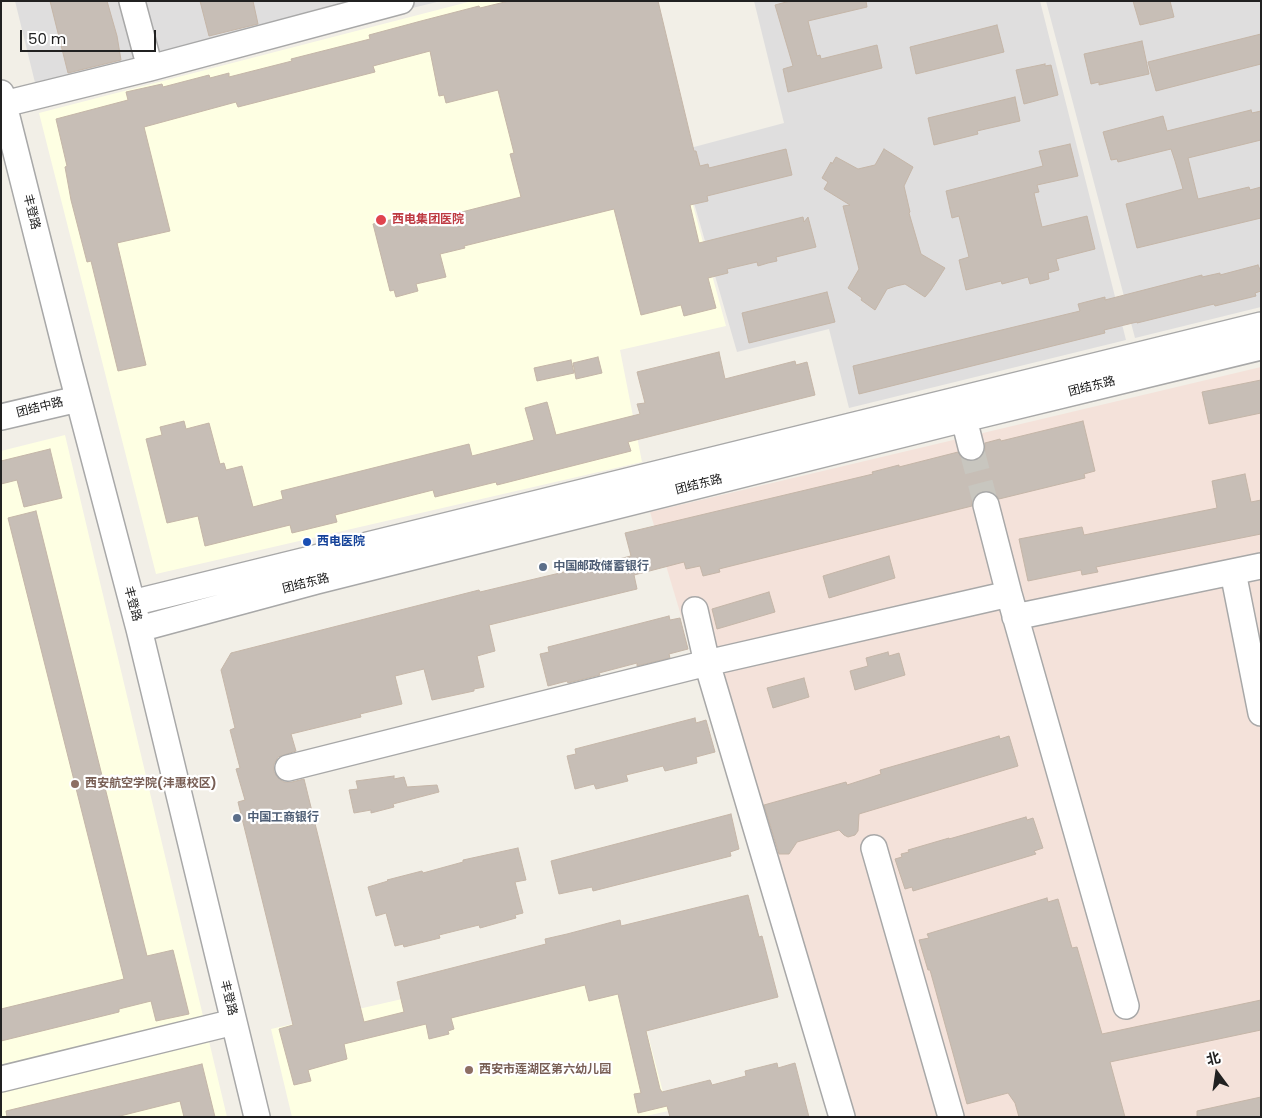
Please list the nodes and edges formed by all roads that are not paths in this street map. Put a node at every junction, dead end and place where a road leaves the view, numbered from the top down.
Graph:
1 (132, 1) edge
2 (401, 1) edge
3 (150, 68) junction
4 (3, 99) edge
5 (1261, 325) edge
6 (1261, 347) edge
7 (78, 399) junction
8 (1, 417) edge
9 (964, 419) junction
10 (971, 447) tunnel mouth
11 (986, 505) tunnel mouth
12 (1261, 566) edge
13 (1233, 572) junction
14 (132, 603) junction
15 (1012, 605) junction
16 (696, 610) dead end
17 (139, 629) junction
18 (707, 663) junction
19 (1261, 713) edge
20 (288, 768) dead end
21 (874, 848) dead end
22 (1126, 1006) dead end
23 (234, 1022) junction
24 (1, 1080) edge
25 (257, 1117) edge
26 (842, 1117) edge
27 (951, 1117) edge

1 - 3 street
2 - 3 street
3 - 4 street
4 - 7 street, 丰登路
5 - 14 street
6 - 9 street, 团结东路
7 - 8 street, 团结中路
7 - 14 street, 丰登路
9 - 10 street
9 - 17 street, 团结东路
11 - 15 street
12 - 13 street
13 - 15 street
13 - 19 street
14 - 17 street, 丰登路
15 - 18 street
15 - 22 street
16 - 18 street
17 - 23 street, 丰登路
18 - 20 street
18 - 26 street
21 - 27 street
23 - 24 street
23 - 25 street, 丰登路

